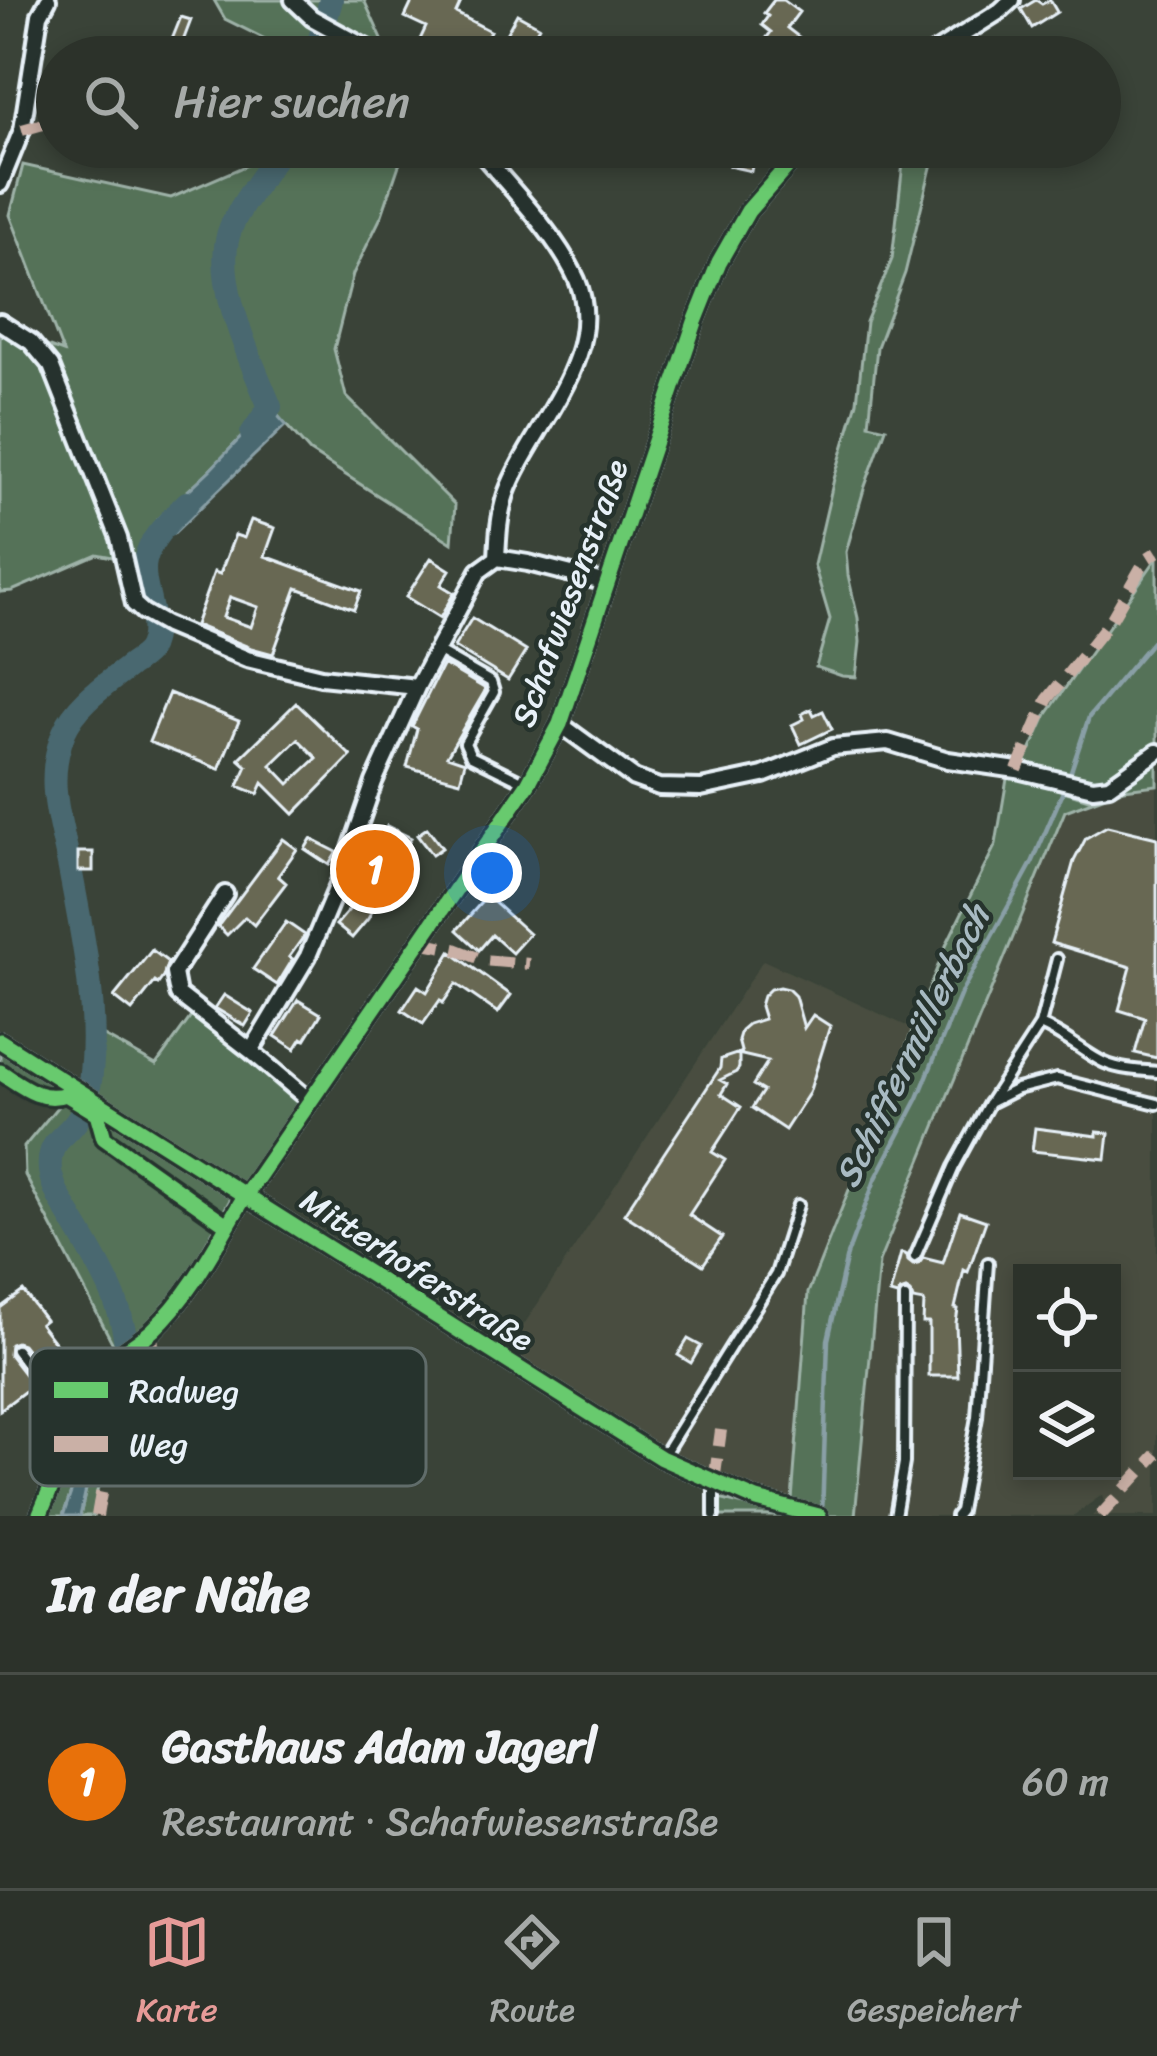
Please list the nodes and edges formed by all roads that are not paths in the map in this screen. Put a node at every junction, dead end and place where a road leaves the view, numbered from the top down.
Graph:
1 (48, 0) edge
2 (293, 0) edge
3 (1012, 0) edge
4 (37, 36) edge
5 (342, 36) edge
6 (960, 36) edge
7 (36, 41) edge
8 (493, 168) edge
9 (786, 168) edge
10 (0, 184) edge
11 (0, 322) edge
12 (497, 558) junction
13 (607, 583) junction
14 (436, 651) junction
15 (417, 687) junction
16 (560, 724) junction
17 (1157, 752) edge
18 (528, 784) junction
19 (225, 894) dead end
20 (1057, 959) dead end
21 (1040, 1025) junction
22 (0, 1041) edge
23 (251, 1051) junction
24 (1157, 1072) edge
25 (310, 1101) junction
26 (989, 1103) junction
27 (1157, 1104) edge
28 (245, 1196) junction
29 (798, 1205) dead end
30 (915, 1257) dead end
31 (988, 1263) dead end
32 (905, 1298) dead end
33 (128, 1348) edge
34 (16, 1349) dead end
35 (30, 1366) edge
36 (661, 1459) junction
37 (714, 1482) junction
38 (51, 1486) edge
39 (39, 1516) edge
40 (714, 1516) edge
41 (819, 1516) edge
42 (895, 1516) edge
43 (956, 1516) edge

1 - 4 street
2 - 5 street
3 - 6 street
7 - 10 street
8 - 12 street
9 - 13 street, Schafwiesenstraße
11 - 15 street
12 - 13 street, Schafwiesenstraße
12 - 14 street
13 - 16 street, Schafwiesenstraße
14 - 15 street
14 - 18 lane
15 - 23 street
16 - 17 street
16 - 18 street, Schafwiesenstraße
18 - 25 street, Schafwiesenstraße
19 - 23 street
20 - 21 lane
21 - 24 lane
21 - 26 lane
22 - 28 street, Mitterhoferstraße
23 - 25 street
25 - 28 street, Schafwiesenstraße
26 - 27 lane
26 - 30 lane
28 - 33 street, Schafwiesenstraße
28 - 36 street, Mitterhoferstraße
29 - 36 lane
31 - 43 lane
32 - 42 lane
34 - 35 lane
36 - 37 street, Mitterhoferstraße
37 - 40 lane
37 - 41 street, Mitterhoferstraße
38 - 39 street, Schafwiesenstraße

